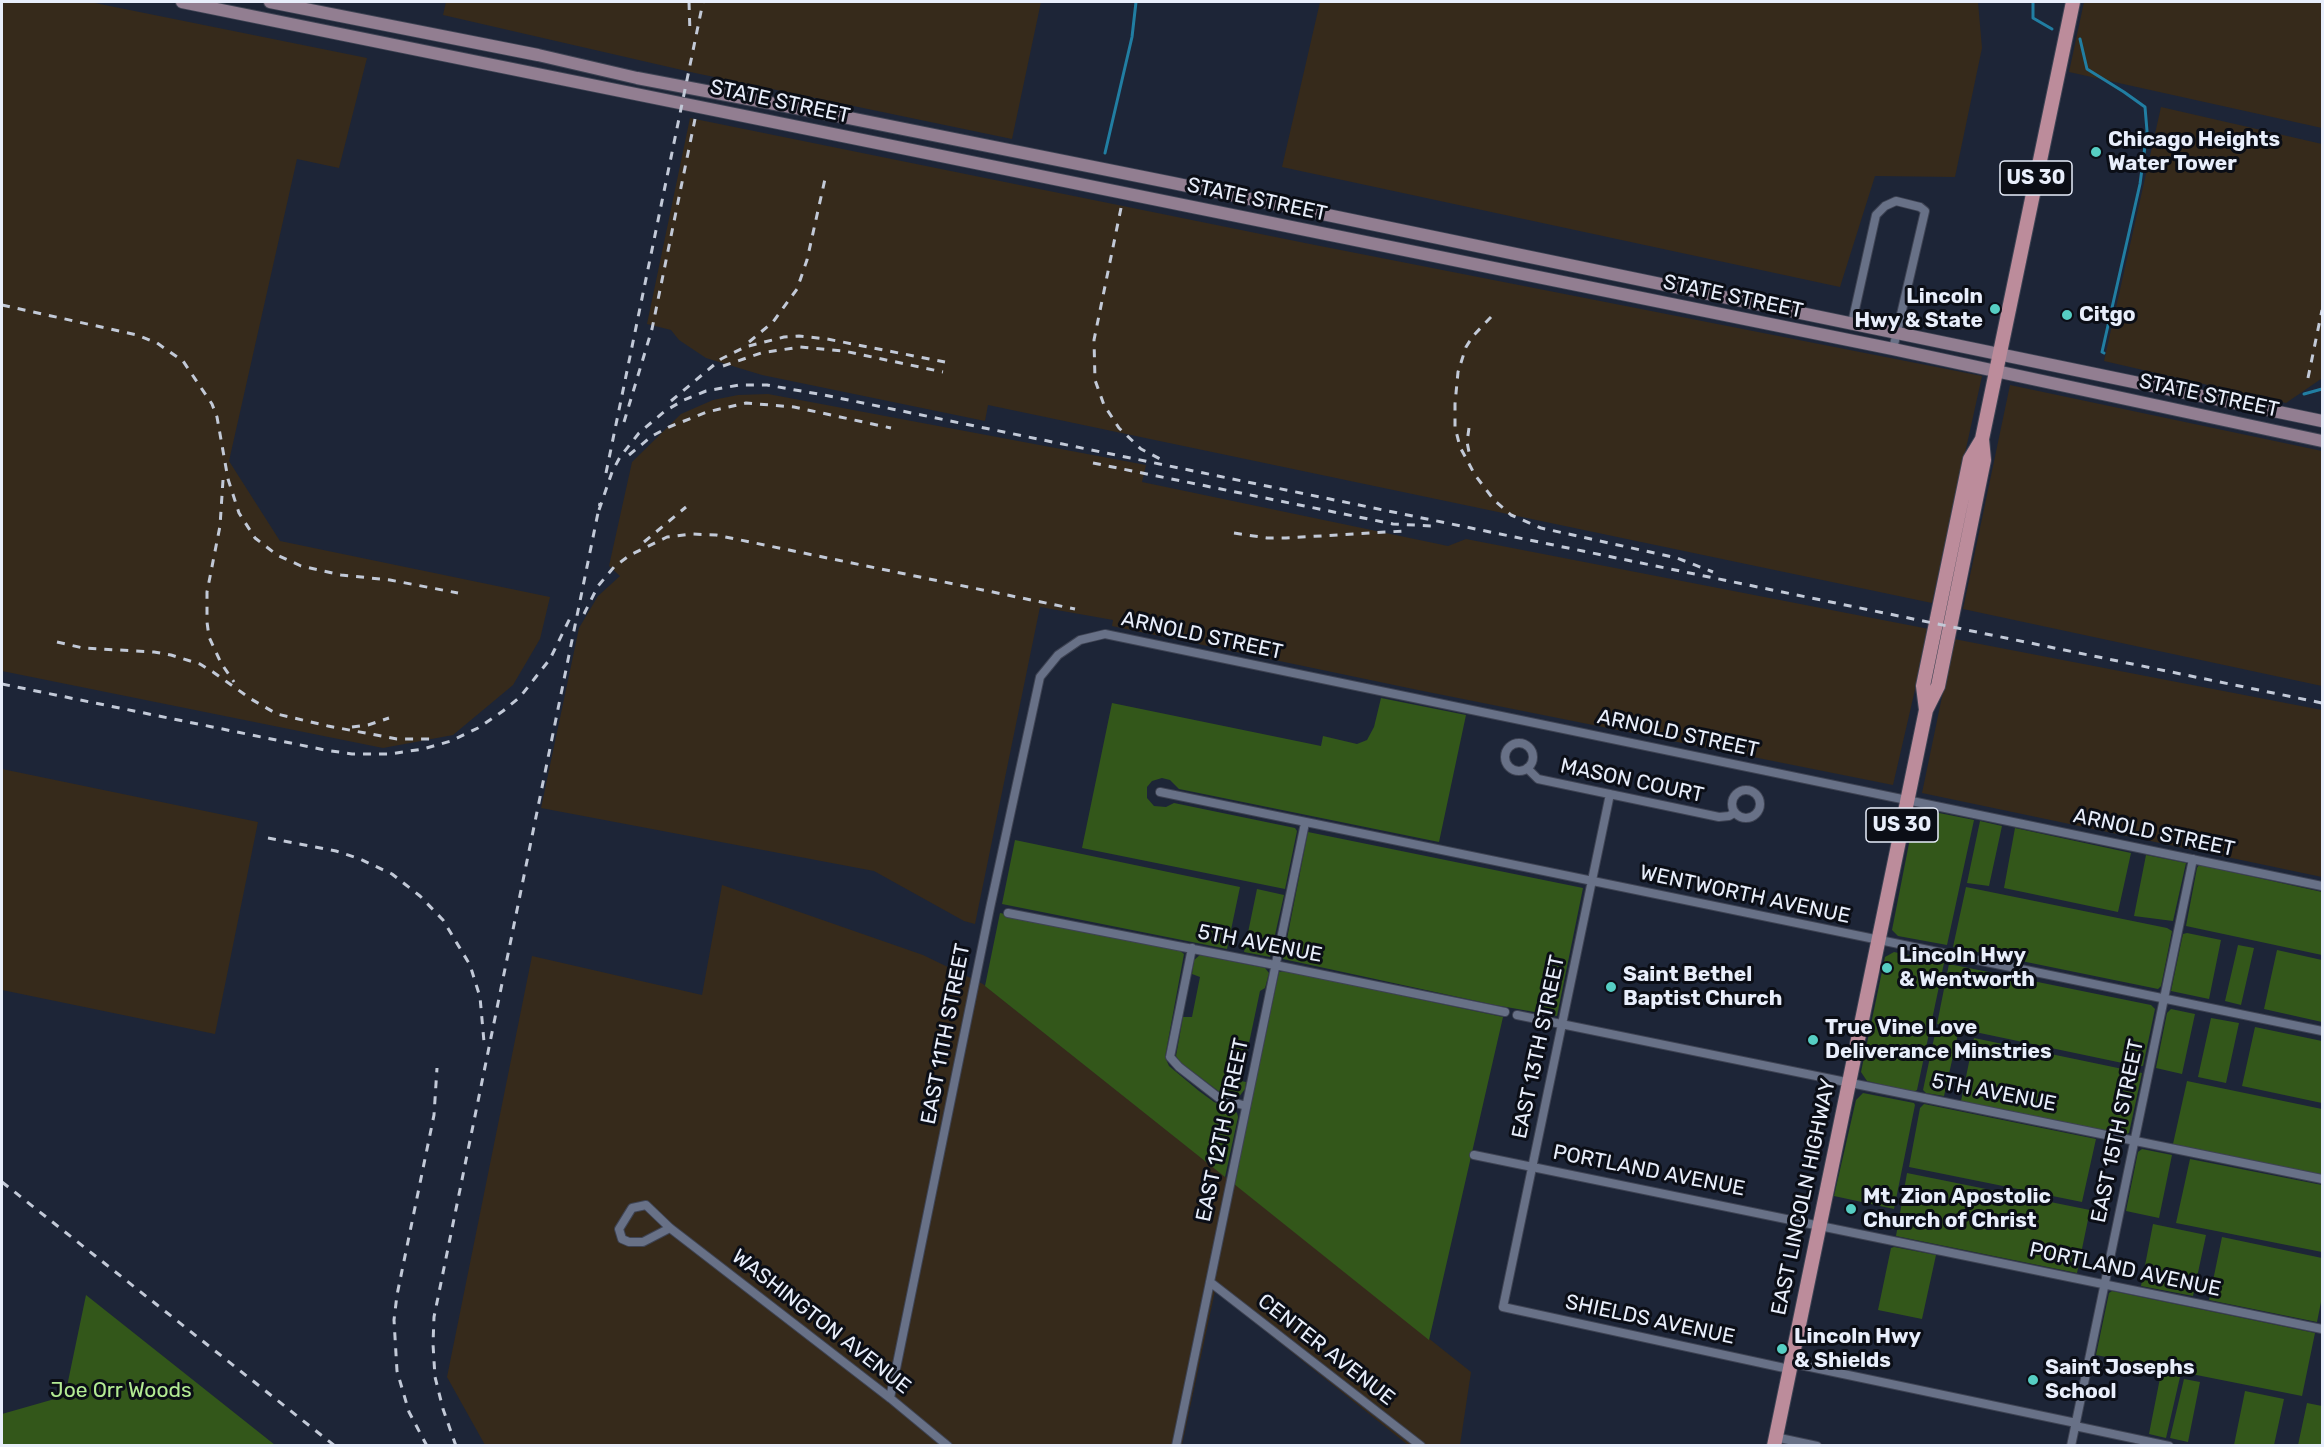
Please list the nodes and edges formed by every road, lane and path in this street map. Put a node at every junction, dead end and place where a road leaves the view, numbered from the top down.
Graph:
1 (182, 2) edge
2 (270, 2) edge
3 (2073, 2) edge
4 (1852, 323) junction
5 (1897, 332) junction
6 (1893, 350) junction
7 (2000, 354) junction
8 (1996, 371) junction
9 (2322, 421) edge
10 (2322, 441) edge
11 (1040, 677) joint
12 (1527, 768) dead end
13 (1160, 792) dead end
14 (1610, 794) junction
15 (1907, 800) junction
16 (1734, 813) dead end
17 (1305, 823) junction
18 (2193, 859) junction
19 (1591, 881) junction
20 (2322, 886) edge
21 (1008, 913) dead end
22 (1878, 940) junction
23 (1192, 948) junction
24 (1275, 964) junction
25 (2164, 998) junction
26 (1505, 1012) dead end
27 (1517, 1015) dead end
28 (1562, 1024) junction
29 (2322, 1031) edge
30 (1849, 1082) junction
31 (1246, 1106) junction
32 (2135, 1140) junction
33 (1474, 1155) dead end
34 (1533, 1167) junction
35 (2322, 1179) edge
36 (1820, 1224) junction
37 (670, 1228) junction
38 (1210, 1282) junction
39 (2105, 1284) junction
40 (1503, 1307) joint
41 (2322, 1329) edge
42 (1790, 1366) junction
43 (890, 1398) junction
44 (2076, 1425) junction
45 (1774, 1441) edge
46 (1177, 1445) edge
47 (948, 1446) edge
48 (1421, 1446) edge
49 (1817, 1446) edge
50 (2071, 1446) edge
51 (2169, 1446) edge

1 - 6 street, STATE STREET
2 - 4 street, STATE STREET
3 - 7 main road, EAST LINCOLN HIGHWAY / US 30
4 - 5 street, STATE STREET
4 - 5 street
5 - 6 street
5 - 7 street, STATE STREET
6 - 8 street, STATE STREET
7 - 8 main road, EAST LINCOLN HIGHWAY / US 30
7 - 9 street, STATE STREET
8 - 10 street, STATE STREET
8 - 15 main road, EAST LINCOLN HIGHWAY / US 30
11 - 15 street, ARNOLD STREET
11 - 43 street, EAST 11TH STREET
12 - 14 street, MASON COURT
13 - 17 street, WENTWORTH AVENUE
14 - 16 street, MASON COURT
14 - 19 street, EAST 13TH STREET
15 - 18 street, ARNOLD STREET
15 - 22 main road, EAST LINCOLN HIGHWAY / US 30
17 - 19 street, WENTWORTH AVENUE
17 - 24 street, EAST 12TH STREET
18 - 20 street, ARNOLD STREET
18 - 25 street, EAST 15TH STREET
19 - 22 street, WENTWORTH AVENUE
19 - 28 street, EAST 13TH STREET
21 - 23 street, 5TH AVENUE
22 - 25 street, WENTWORTH AVENUE
22 - 30 main road, EAST LINCOLN HIGHWAY / US 30
23 - 24 street, 5TH AVENUE
23 - 31 street
24 - 26 street, 5TH AVENUE
24 - 31 street, EAST 12TH STREET
25 - 29 street, WENTWORTH AVENUE
25 - 32 street, EAST 15TH STREET
27 - 28 street, 5TH AVENUE
28 - 30 street, 5TH AVENUE
28 - 34 street, EAST 13TH STREET
30 - 32 street, 5TH AVENUE
30 - 36 main road, EAST LINCOLN HIGHWAY / US 30
31 - 38 street, EAST 12TH STREET
32 - 35 street, 5TH AVENUE
32 - 39 street, EAST 15TH STREET
33 - 34 street, PORTLAND AVENUE
34 - 36 street, PORTLAND AVENUE
34 - 40 street, EAST 13TH STREET
36 - 39 street, PORTLAND AVENUE
36 - 42 main road, EAST LINCOLN HIGHWAY / US 30
37 - 37 street, WASHINGTON AVENUE
37 - 43 street, WASHINGTON AVENUE
38 - 46 street, EAST 12TH STREET
38 - 48 street, CENTER AVENUE
39 - 41 street, PORTLAND AVENUE
39 - 44 street, EAST 15TH STREET
40 - 42 street, SHIELDS AVENUE
42 - 44 street, SHIELDS AVENUE
42 - 45 main road, EAST LINCOLN HIGHWAY / US 30
43 - 47 street, WASHINGTON AVENUE
44 - 50 street, EAST 15TH STREET
44 - 51 street, SHIELDS AVENUE
45 - 49 street

